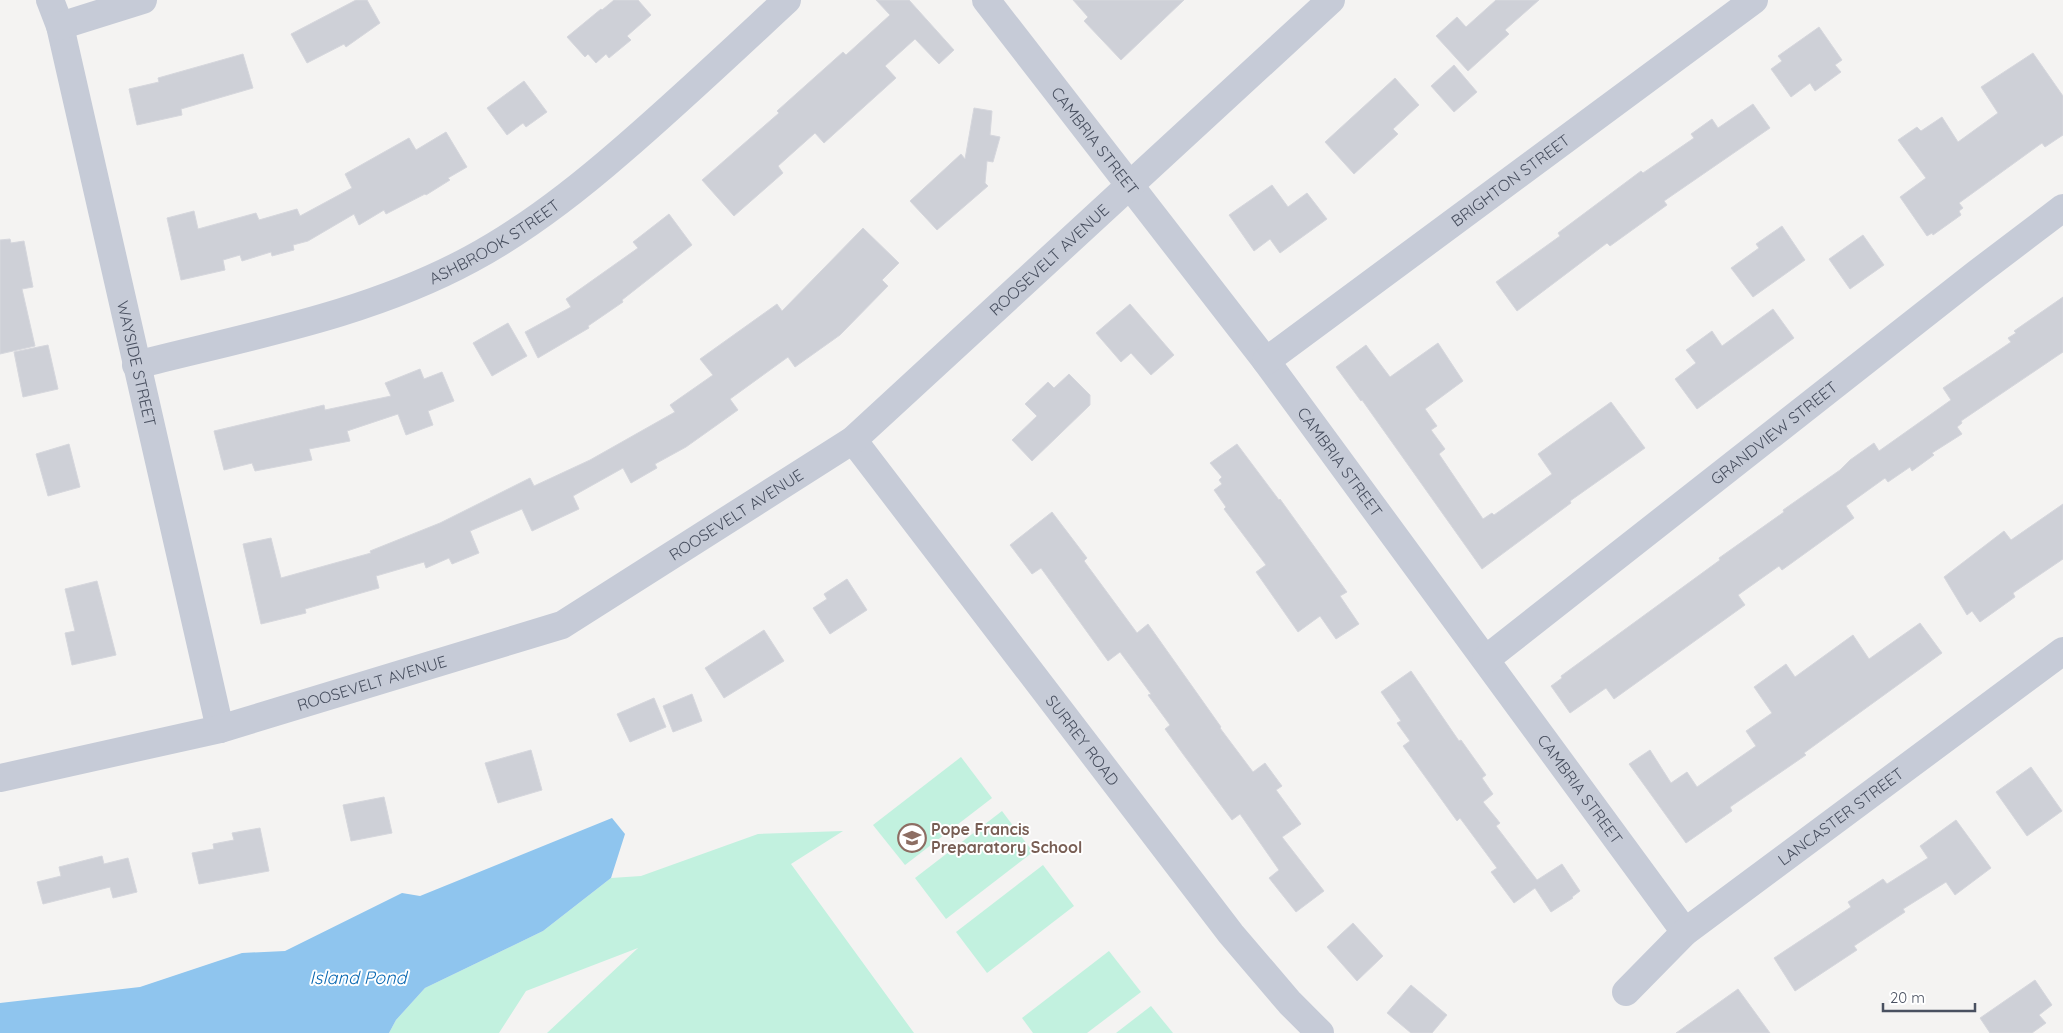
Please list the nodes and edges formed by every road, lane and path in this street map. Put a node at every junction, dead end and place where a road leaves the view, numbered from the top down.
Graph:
1 (50, 0) edge
2 (143, 0) edge
3 (787, 0) edge
4 (986, 0) edge
5 (1331, 0) edge
6 (1754, 0) edge
7 (60, 26) junction
8 (1129, 187) junction
9 (2063, 208) edge
10 (1266, 361) junction
11 (136, 364) junction
12 (854, 440) junction
13 (2063, 651) edge
14 (1486, 659) junction
15 (220, 729) junction
16 (0, 778) edge
17 (1685, 932) junction
18 (1626, 992) dead end
19 (1320, 1033) edge

1 - 7 street, WAYSIDE STREET
2 - 7 street
3 - 11 street, ASHBROOK STREET
4 - 8 street, CAMBRIA STREET
5 - 8 street, ROOSEVELT AVENUE
6 - 10 street, BRIGHTON STREET
7 - 11 street, WAYSIDE STREET
8 - 10 street, CAMBRIA STREET
8 - 12 street, ROOSEVELT AVENUE
9 - 14 street, GRANDVIEW STREET
10 - 14 street, CAMBRIA STREET
11 - 15 street, WAYSIDE STREET
12 - 15 street, ROOSEVELT AVENUE
12 - 19 street, SURREY ROAD
13 - 17 street, LANCASTER STREET
14 - 17 street, CAMBRIA STREET
15 - 16 street, ROOSEVELT AVENUE
17 - 18 street, LANCASTER STREET

